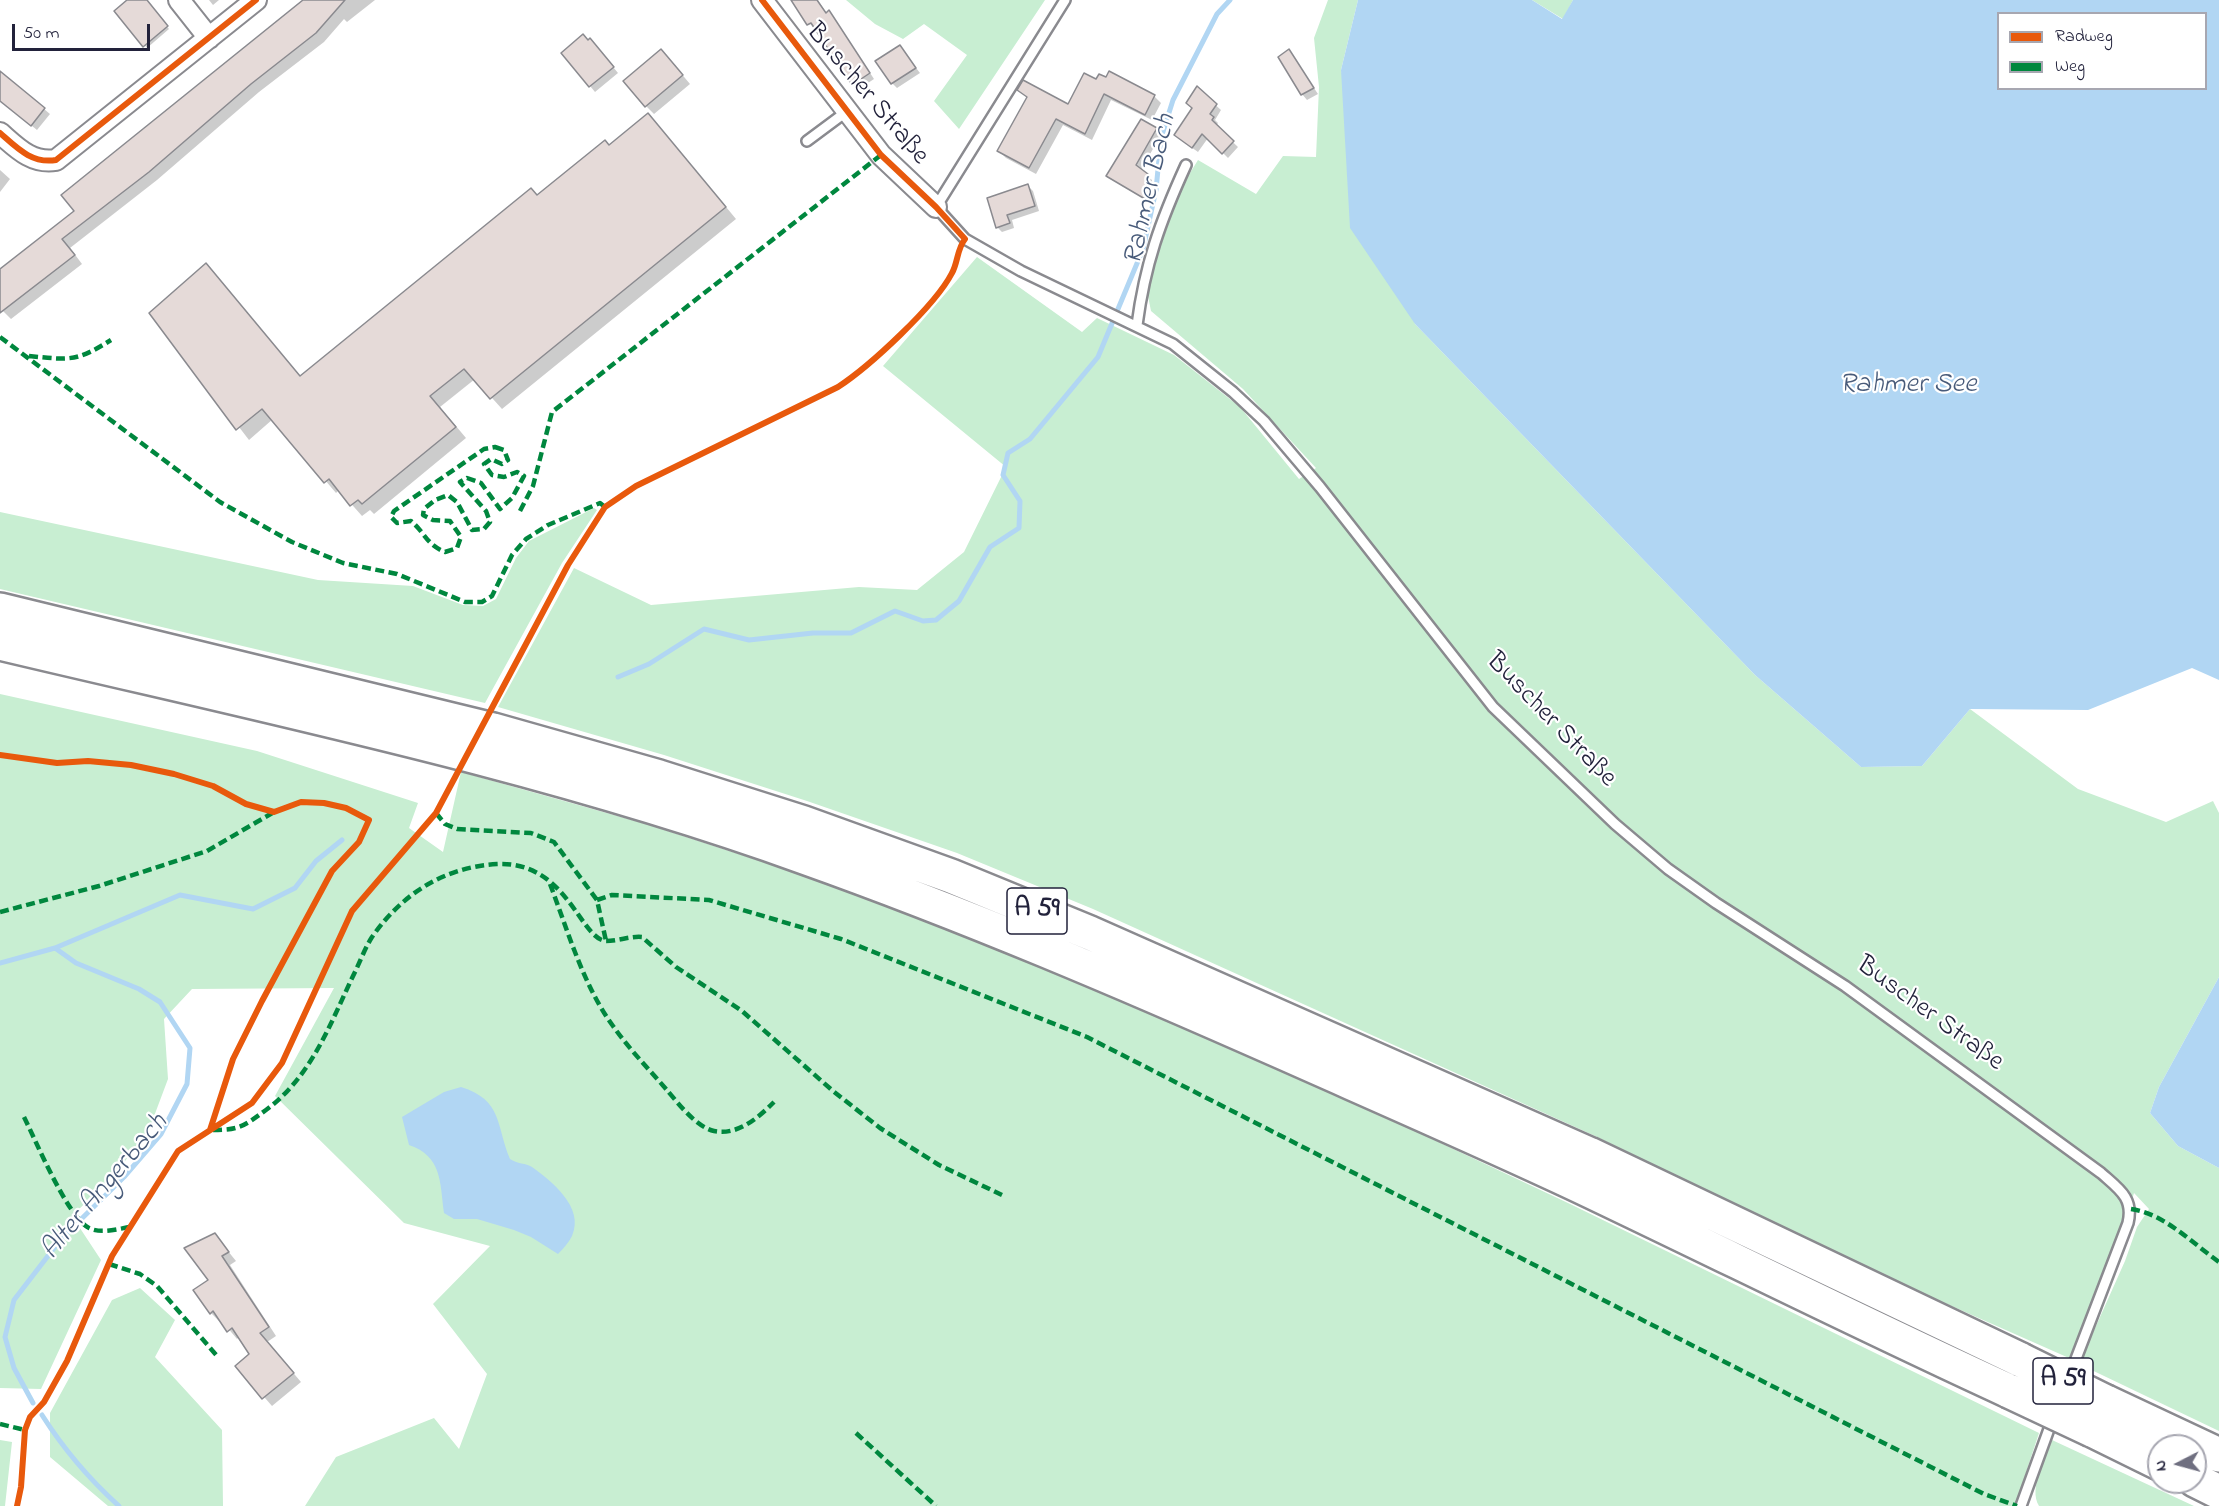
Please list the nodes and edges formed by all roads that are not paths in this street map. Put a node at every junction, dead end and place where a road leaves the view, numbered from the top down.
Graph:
1 (179, 0) edge
2 (256, 0) edge
3 (762, 0) edge
4 (1065, 0) edge
5 (209, 38) junction
6 (846, 112) junction
7 (0, 134) edge
8 (807, 141) dead end
9 (1186, 165) dead end
10 (936, 207) junction
11 (1137, 326) junction
12 (0, 610) edge
13 (0, 643) edge
14 (2062, 1394) dead end
15 (2058, 1405) dead end
16 (2099, 1416) junction
17 (2147, 1454) edge
18 (2219, 1455) edge
19 (2020, 1506) edge

1 - 5 street
2 - 5 street
3 - 6 street, Buscher Straße
4 - 10 lane
5 - 7 street
6 - 8 lane
6 - 10 street, Buscher Straße
9 - 11 lane
10 - 11 lane, Buscher Straße
11 - 14 lane, Buscher Straße
12 - 16 highway, A 59, bridge
13 - 16 highway, A 59, bridge
15 - 19 lane
16 - 17 highway, A 59
16 - 18 highway, A 59

